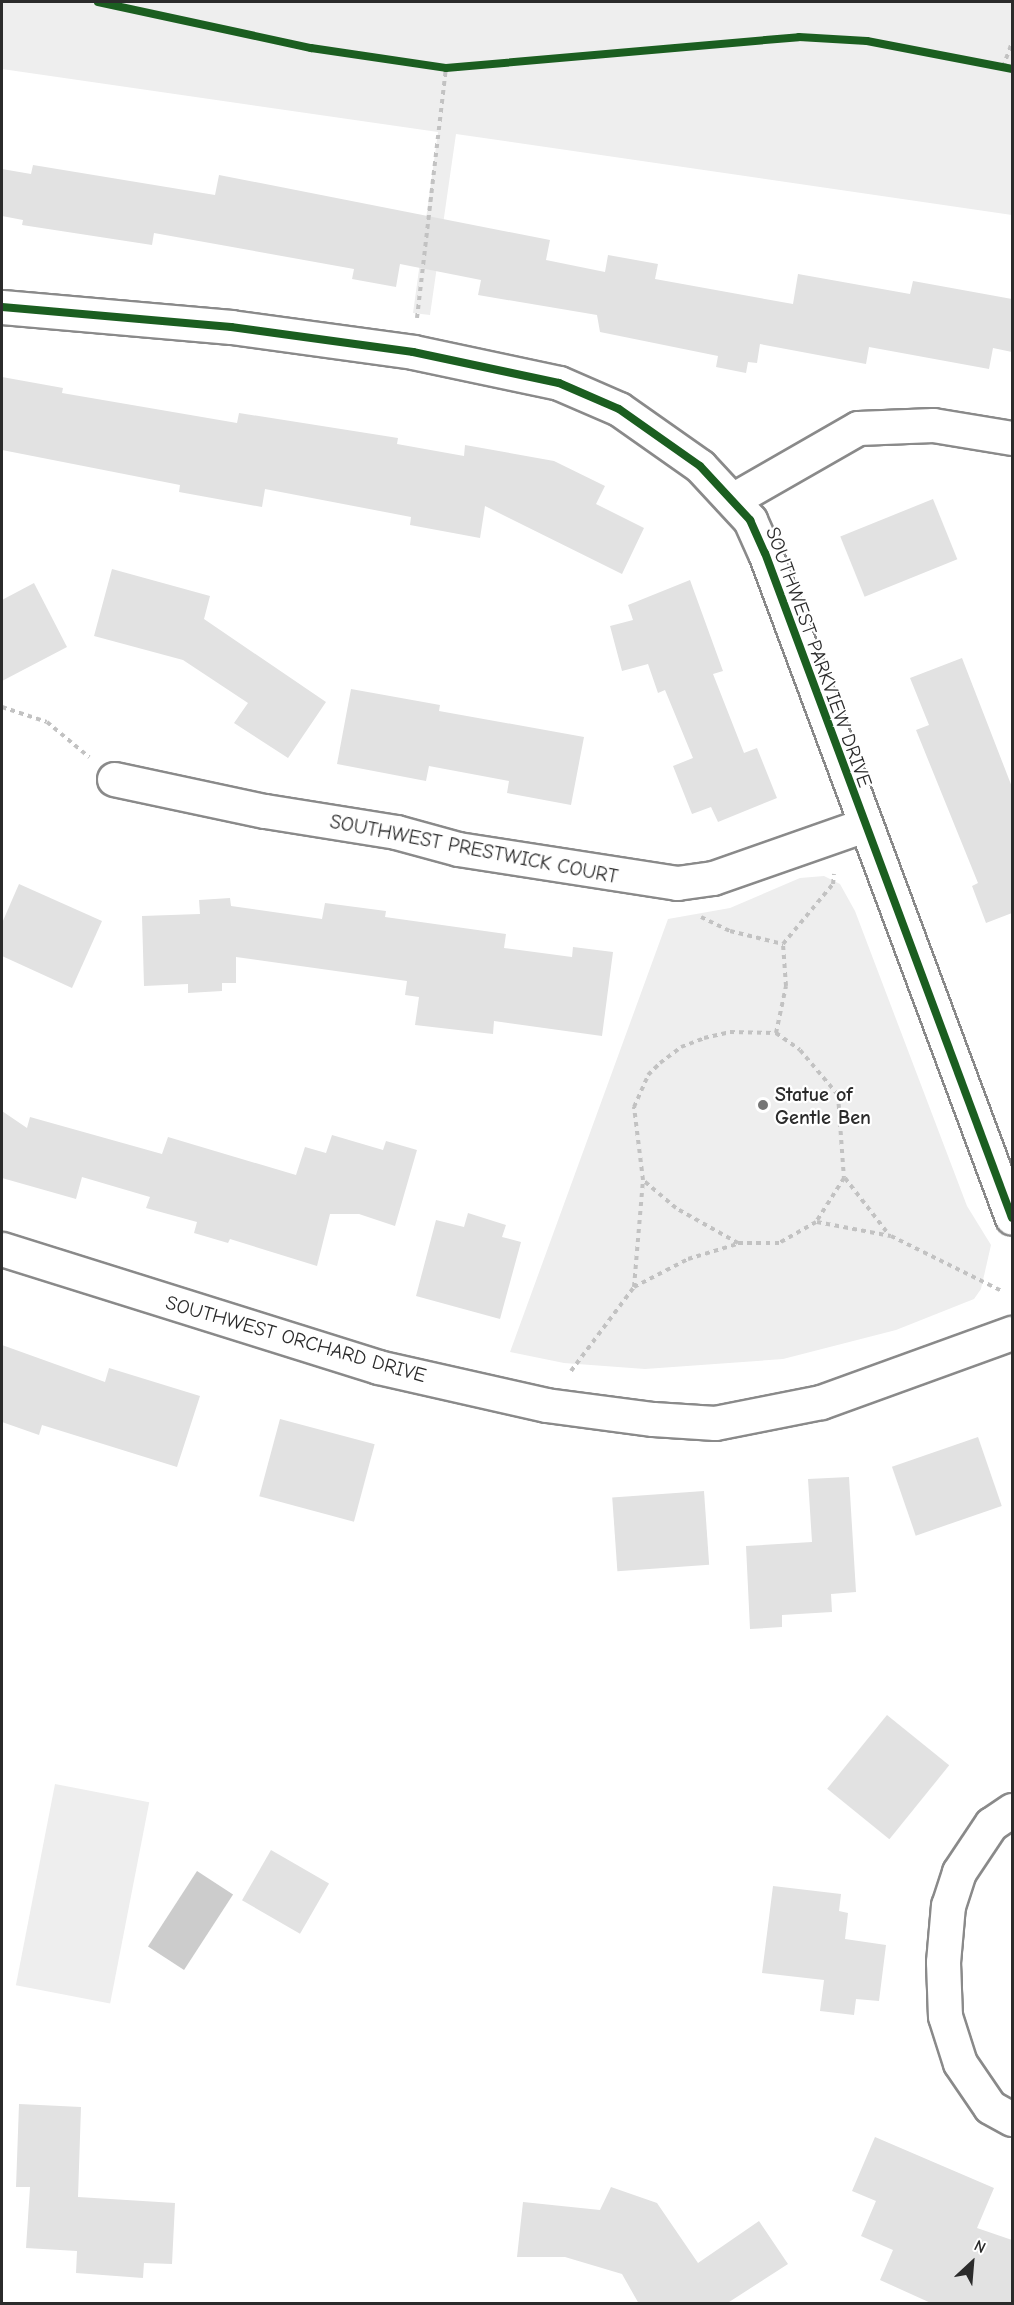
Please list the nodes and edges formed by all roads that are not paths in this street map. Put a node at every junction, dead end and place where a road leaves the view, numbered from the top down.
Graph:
1 (2, 308) edge
2 (1012, 438) edge
3 (734, 499) junction
4 (114, 779) road end
5 (864, 825) junction
6 (1012, 1218) edge
7 (2, 1249) edge
8 (1012, 1333) edge
9 (1012, 1810) edge
10 (1012, 2119) edge

1 - 3 street, SOUTHWEST PARKVIEW DRIVE
2 - 3 street
3 - 5 street, SOUTHWEST PARKVIEW DRIVE
4 - 5 street, SOUTHWEST PRESTWICK COURT
5 - 6 street, SOUTHWEST PARKVIEW DRIVE
7 - 8 street, SOUTHWEST ORCHARD DRIVE
9 - 10 street

